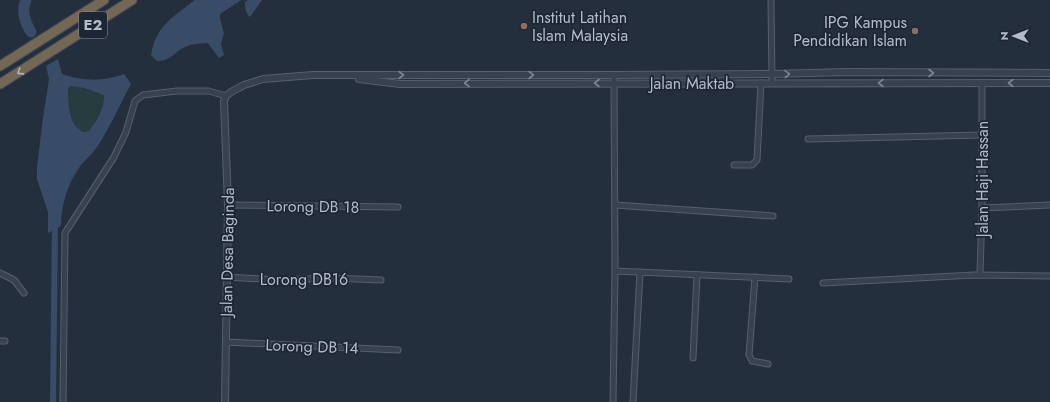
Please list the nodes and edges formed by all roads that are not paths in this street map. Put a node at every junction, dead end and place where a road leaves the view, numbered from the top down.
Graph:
1 (104, 0) edge
2 (132, 0) edge
3 (771, 0) edge
4 (0, 66) edge
5 (976, 73) junction
6 (1050, 73) edge
7 (772, 74) junction
8 (334, 75) junction
9 (614, 75) junction
10 (614, 83) junction
11 (761, 83) junction
12 (772, 83) junction
13 (975, 83) junction
14 (982, 83) junction
15 (1050, 83) edge
16 (0, 84) edge
17 (225, 99) junction
18 (982, 136) junction
19 (808, 140) dead end
20 (734, 165) dead end
21 (228, 205) junction
22 (615, 205) junction
23 (1050, 205) edge
24 (398, 207) dead end
25 (982, 208) junction
26 (773, 216) dead end
27 (615, 271) junction
28 (640, 272) junction
29 (0, 273) edge
30 (697, 275) junction
31 (980, 275) junction
32 (1050, 276) edge
33 (226, 277) junction
34 (755, 277) junction
35 (789, 279) dead end
36 (381, 280) dead end
37 (823, 283) dead end
38 (24, 293) dead end
39 (226, 342) junction
40 (398, 350) dead end
41 (693, 358) dead end
42 (768, 364) dead end
43 (63, 402) edge
44 (225, 402) edge
45 (613, 402) edge
46 (633, 402) edge

1 - 4 highway, E2
2 -> 16 highway, E2
3 - 7 street
5 - 6 street, Jalan Maktab
7 -> 5 street, Jalan Maktab
5 - 13 street
7 - 9 street, Jalan Maktab
7 - 12 street
8 -> 9 street, Jalan Maktab
10 -> 8 street, Jalan Maktab
8 - 17 street, Jalan Maktab
9 - 10 street
10 - 11 street, Jalan Maktab
10 - 22 street
11 - 12 street, Jalan Maktab
11 - 20 street
13 -> 12 street, Jalan Maktab
13 - 14 street, Jalan Maktab
15 -> 14 street, Jalan Maktab
14 - 18 street, Jalan Haji Hassan
17 - 21 street, Jalan Desa Baginda
17 - 43 street
18 - 19 street
18 - 25 street, Jalan Haji Hassan
21 - 24 street, Lorong DB 18
21 - 33 street, Jalan Desa Baginda
22 - 26 street
22 - 27 street
23 - 25 street
25 - 31 street, Jalan Haji Hassan
27 - 28 street
27 - 45 street
28 - 30 street
28 - 46 street
29 - 38 street
30 - 34 street
30 - 41 street
31 - 32 street
31 - 37 street
33 - 36 street, Lorong DB16
33 - 39 street, Jalan Desa Baginda
34 - 35 street
34 - 42 street
39 - 40 street, Lorong DB 14
39 - 44 street, Jalan Desa Baginda

